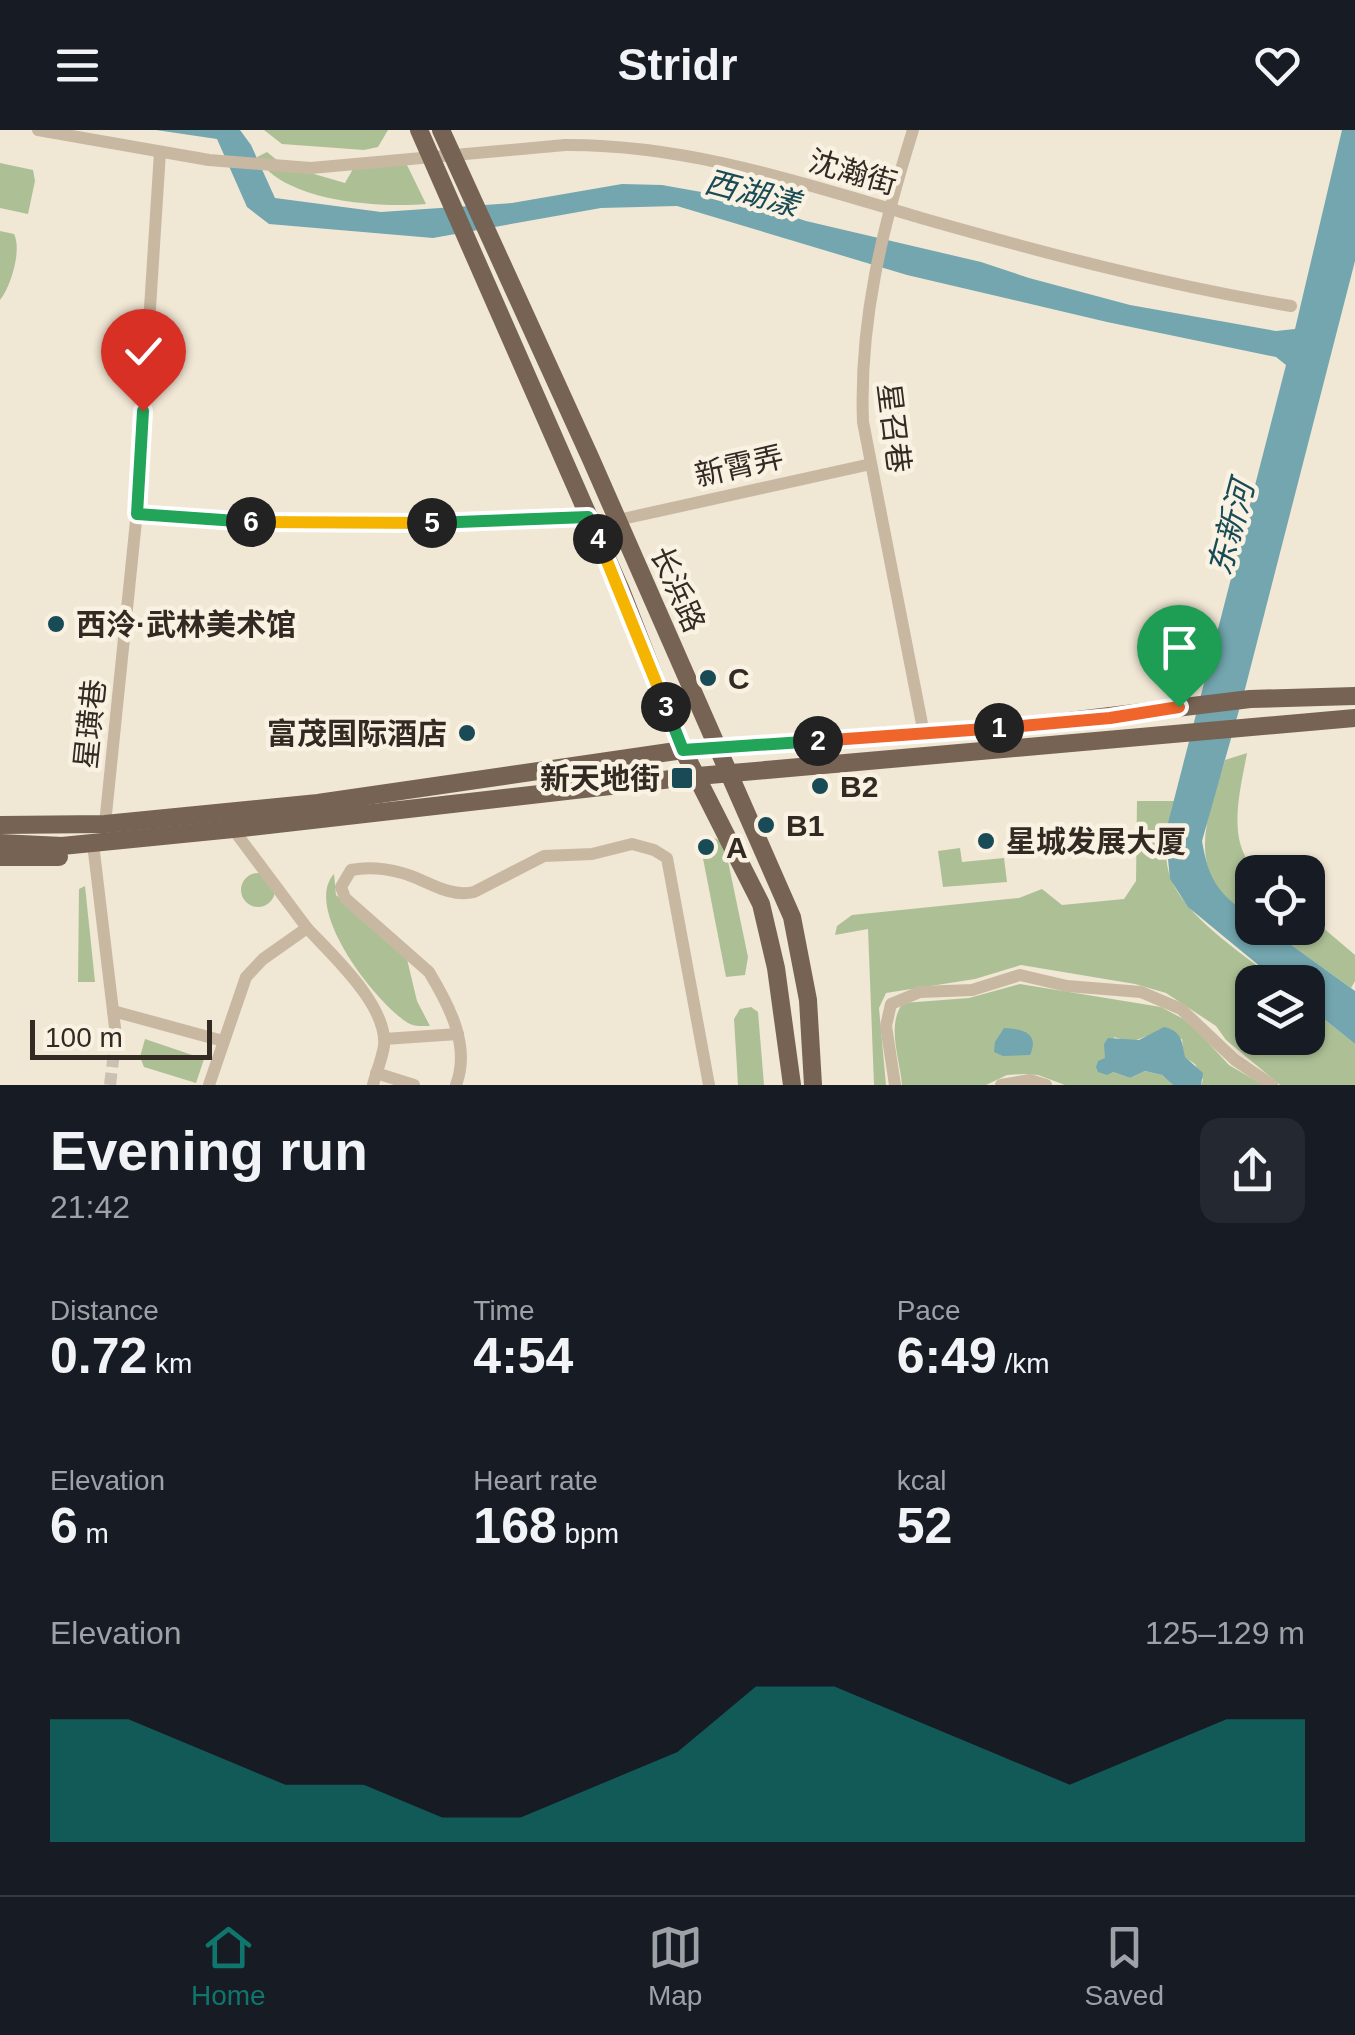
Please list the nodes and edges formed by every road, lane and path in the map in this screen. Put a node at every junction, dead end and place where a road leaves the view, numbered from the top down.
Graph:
1 (38, 130) edge
2 (419, 130) edge
3 (441, 130) edge
4 (913, 130) edge
5 (160, 152) junction
6 (452, 156) junction
7 (432, 158) junction
8 (891, 209) junction
9 (1291, 306) dead end
10 (872, 464) junction
11 (137, 514) junction
12 (588, 517) junction
13 (618, 520) junction
14 (1355, 696) edge
15 (1355, 718) edge
16 (924, 734) junction
17 (718, 748) junction
18 (683, 750) junction
19 (726, 773) junction
20 (698, 776) junction
21 (105, 824) junction
22 (0, 825) edge
23 (233, 830) junction
24 (0, 843) edge
25 (95, 847) junction
26 (0, 856) edge
27 (307, 928) junction
28 (113, 1012) junction
29 (458, 1034) junction
30 (116, 1036) tunnel mouth
31 (384, 1039) junction
32 (223, 1041) junction
33 (375, 1079) edge
34 (210, 1085) edge
35 (414, 1085) edge
36 (456, 1085) edge
37 (709, 1085) edge
38 (792, 1085) edge
39 (812, 1085) edge
40 (895, 1085) edge
41 (1001, 1085) edge
42 (1046, 1085) edge
43 (1272, 1085) edge

1 - 5 street, 沈瀚街
2 - 7 main road, 长浜路
3 - 6 main road, 长浜路
4 - 8 street, 星召巷
5 - 7 street, 沈瀚街
5 - 11 street, 星璜巷
6 - 7 street, 沈瀚街
6 - 8 street, 沈瀚街
6 - 13 main road, 长浜路
7 - 12 main road, 长浜路
8 - 9 street, 沈瀚街
8 - 10 street, 星召巷
10 - 13 street, 新霄弄
10 - 16 street, 星召巷
11 - 12 street
11 - 21 street, 星璜巷
12 - 18 main road, 长浜路
13 - 17 main road, 长浜路
14 - 16 main road
15 - 19 main road
16 - 17 main road
17 - 18 main road
17 - 19 main road, 长浜路
18 - 20 main road, 长浜路
18 - 21 main road
19 - 20 main road
19 - 39 main road, 长浜路
20 - 23 main road
20 - 38 main road, 长浜路
21 - 22 main road
23 - 25 main road
23 - 27 street
24 - 25 main road
25 - 26 main road
25 - 28 street
27 - 31 street
27 - 32 street
28 - 30 street
28 - 32 street
29 - 31 street
29 - 36 street
29 - 37 street
31 - 33 street
32 - 34 street
33 - 35 street
40 - 43 street
41 - 42 street

